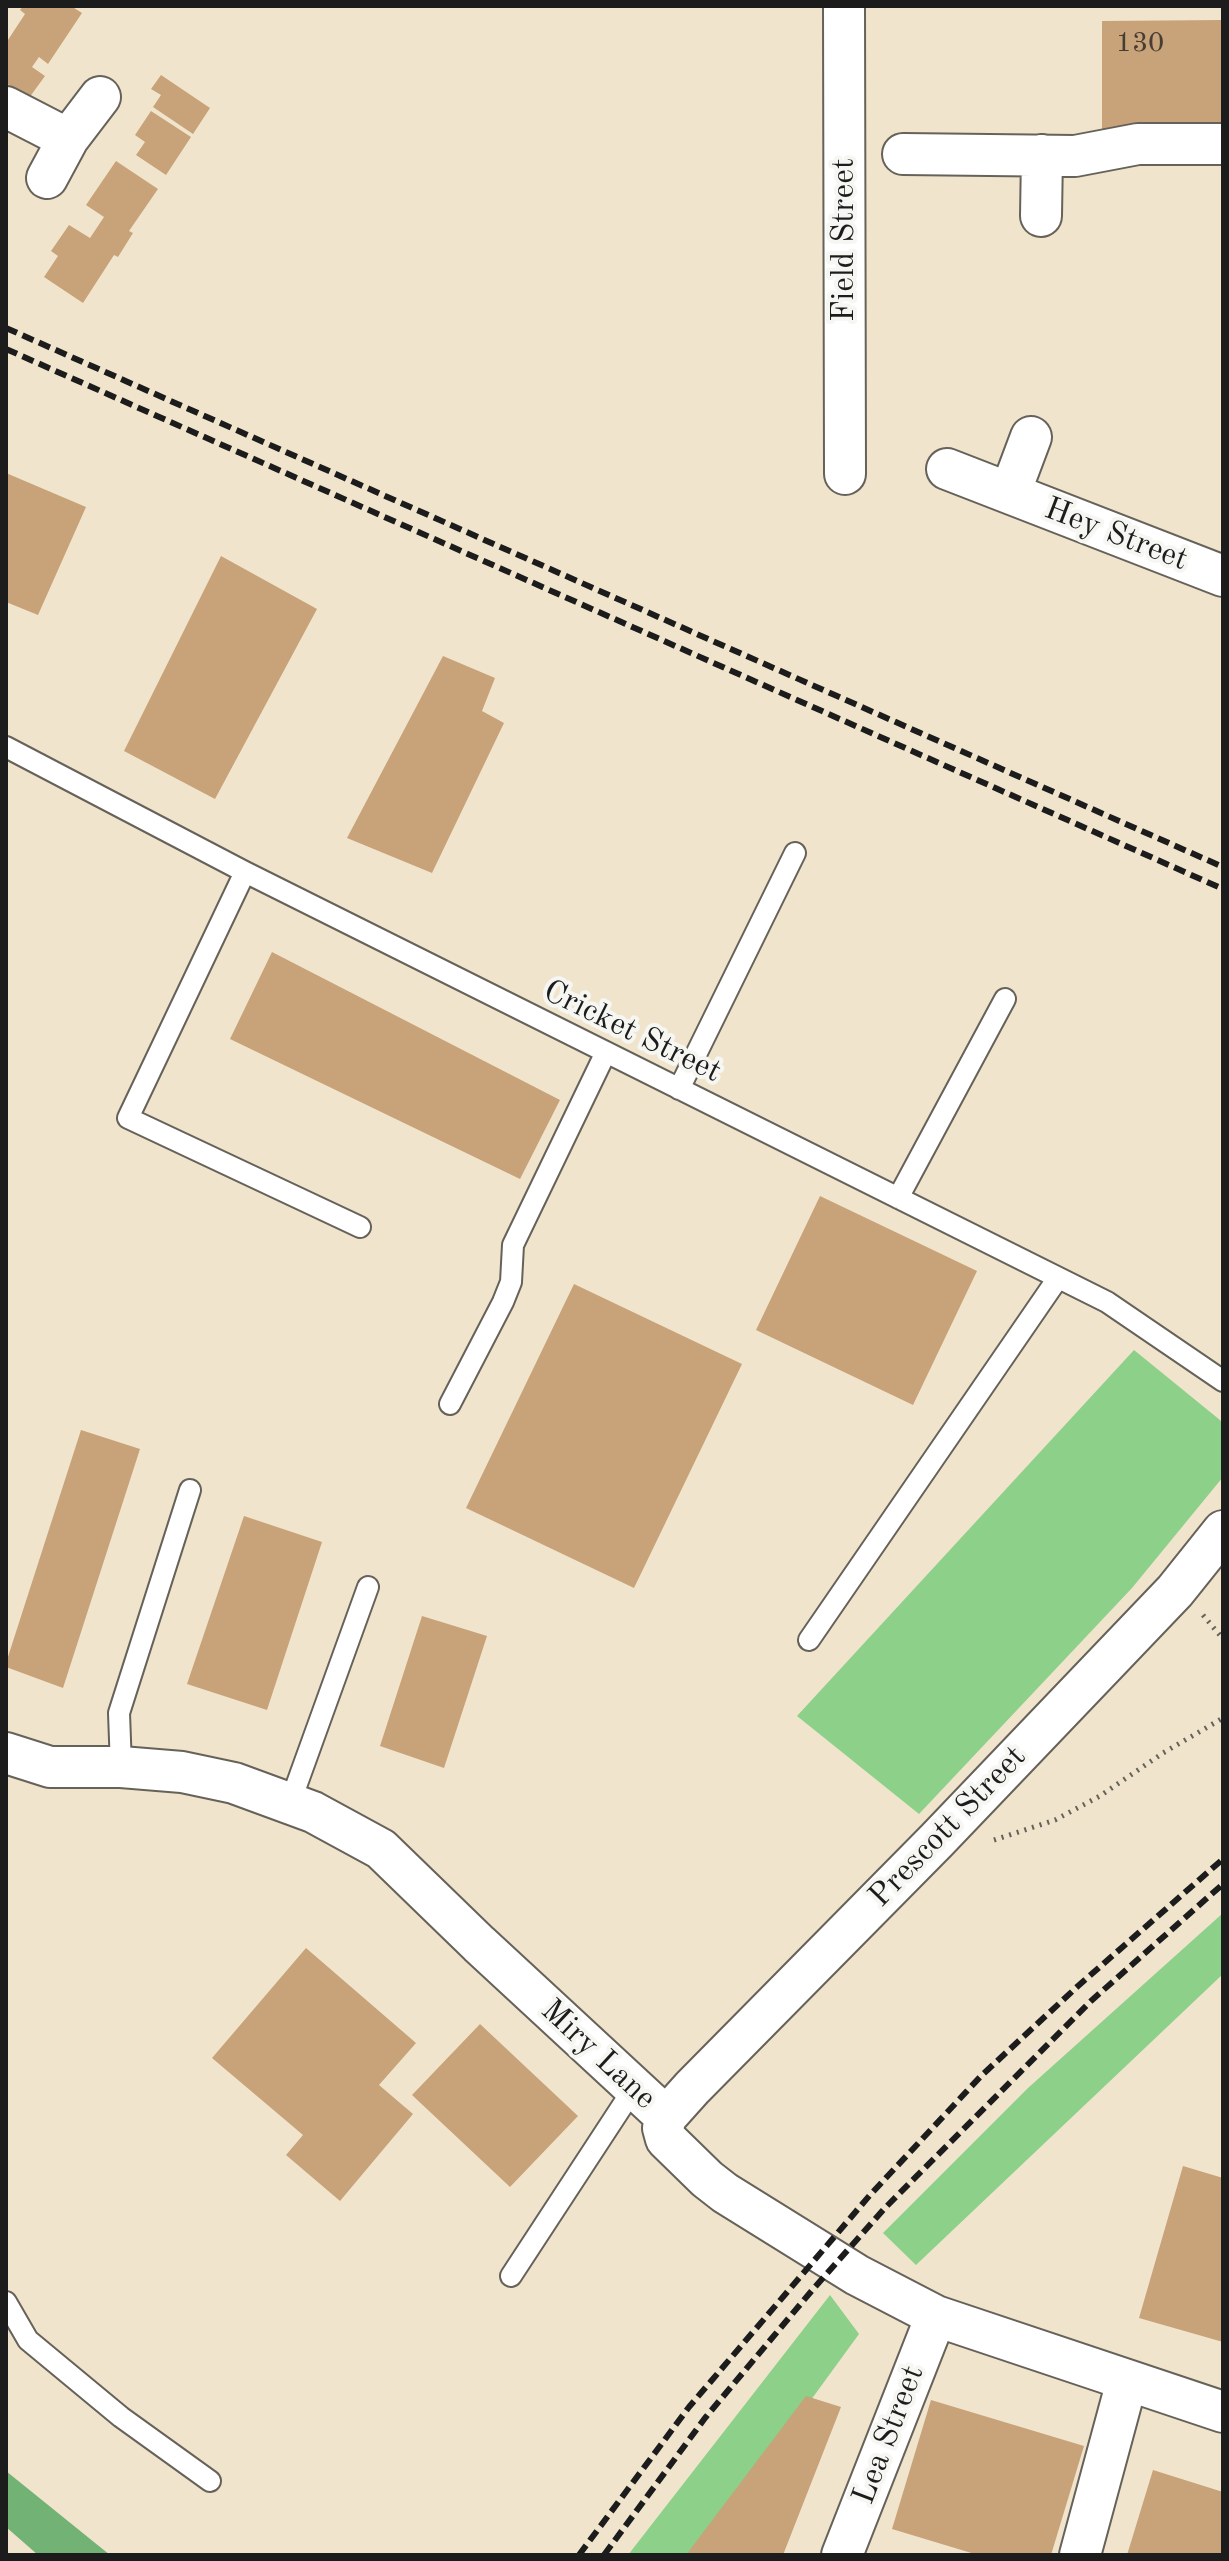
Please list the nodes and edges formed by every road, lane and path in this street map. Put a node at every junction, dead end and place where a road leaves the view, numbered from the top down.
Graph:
1 (844, 6) edge
2 (100, 97) dead end
3 (6, 107) edge
4 (68, 139) junction
5 (1223, 144) edge
6 (903, 154) dead end
7 (1042, 155) junction
8 (47, 178) dead end
9 (1041, 216) dead end
10 (1031, 437) dead end
11 (947, 469) dead end
12 (845, 474) dead end
13 (1010, 493) junction
14 (1223, 576) edge
15 (6, 747) edge
16 (795, 853) dead end
17 (245, 872) junction
18 (1005, 999) dead end
19 (606, 1052) junction
20 (679, 1089) junction
21 (898, 1198) junction
22 (360, 1227) dead end
23 (1058, 1278) junction
24 (1223, 1381) edge
25 (450, 1404) dead end
26 (190, 1490) dead end
27 (1223, 1531) edge
28 (368, 1587) dead end
29 (809, 1640) dead end
30 (1223, 1718) edge
31 (6, 1753) edge
32 (121, 1767) junction
33 (290, 1803) junction
34 (937, 1840) junction
35 (634, 2088) junction
36 (666, 2117) junction
37 (511, 2276) dead end
38 (6, 2302) edge
39 (936, 2316) junction
40 (1127, 2381) junction
41 (1223, 2412) edge
42 (210, 2481) dead end
43 (842, 2555) edge
44 (1080, 2555) edge

1 - 12 street, Field Street
2 - 4 street
3 - 4 street
4 - 8 street
5 - 7 street
6 - 7 street
7 - 9 street
10 - 13 street, Hey Street
11 - 13 street, Hey Street
13 - 14 street, Hey Street
15 - 17 lane, Cricket Street
16 - 20 lane
17 - 19 lane, Cricket Street
17 - 22 lane
18 - 21 lane
19 - 20 lane, Cricket Street
19 - 25 lane
20 - 21 lane, Cricket Street
21 - 23 lane, Cricket Street
23 - 24 lane, Cricket Street
23 - 29 lane
26 - 32 lane
27 - 34 street, Prescott Street
28 - 33 lane
30 - 34 path
31 - 32 street, Miry Lane
32 - 33 street, Miry Lane
33 - 35 street, Miry Lane
34 - 36 street, Prescott Street
35 - 36 street, Miry Lane
35 - 37 lane
36 - 39 street, Miry Lane
38 - 42 lane
39 - 40 street, Miry Lane
39 - 43 street, Lea Street
40 - 41 street, Miry Lane
40 - 44 street

